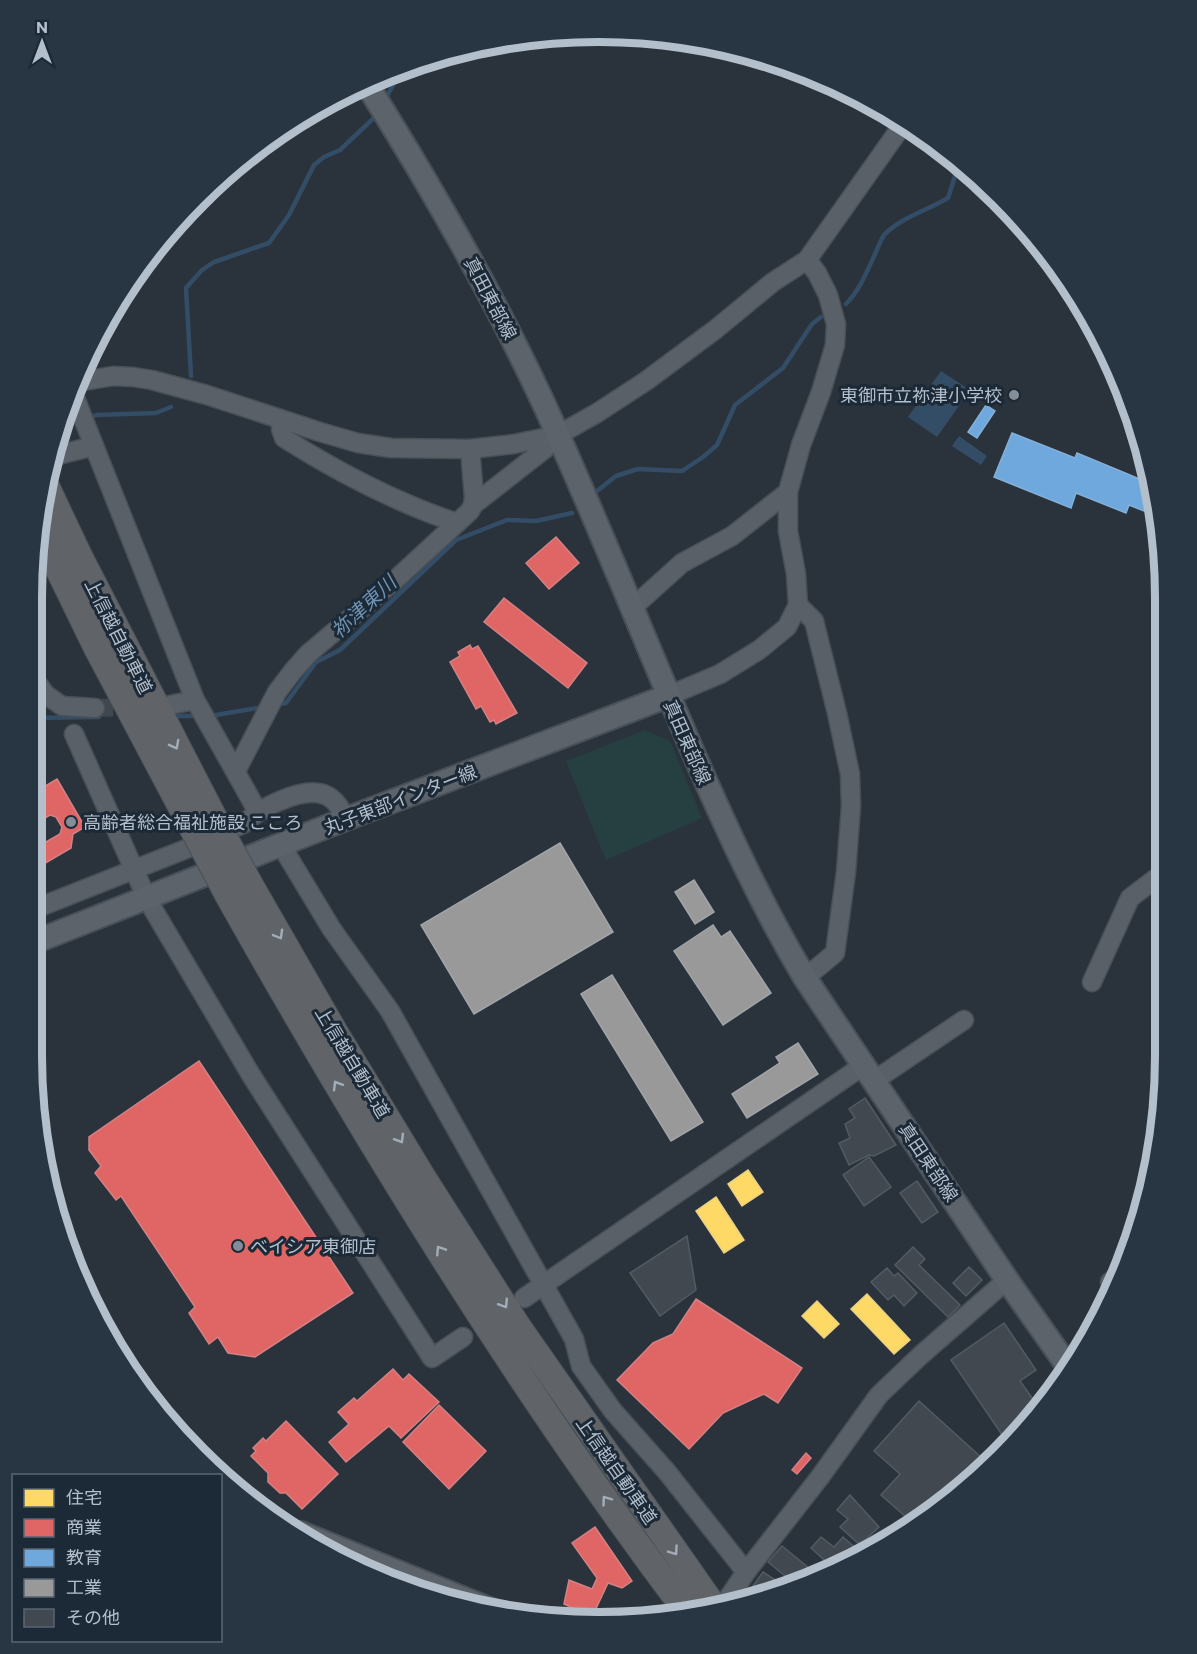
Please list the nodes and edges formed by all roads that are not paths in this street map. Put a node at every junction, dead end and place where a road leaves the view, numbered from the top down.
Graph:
1 (371, 91) edge
2 (899, 130) edge
3 (807, 260) junction
4 (86, 380) edge
5 (78, 404) edge
6 (284, 421) junction
7 (92, 441) junction
8 (552, 441) junction
9 (470, 449) junction
10 (61, 454) edge
11 (53, 489) edge
12 (788, 492) junction
13 (473, 505) junction
14 (457, 523) junction
15 (45, 542) edge
16 (43, 576) edge
17 (798, 604) junction
18 (632, 609) junction
19 (42, 690) edge
20 (668, 696) junction
21 (170, 705) dead end
22 (95, 708) tunnel mouth
23 (201, 711) junction
24 (139, 729) junction
25 (74, 734) dead end
26 (236, 771) junction
27 (258, 812) junction
28 (346, 819) junction
29 (205, 826) junction
30 (281, 845) junction
31 (134, 869) junction
32 (1155, 879) edge
33 (147, 899) junction
34 (42, 906) edge
35 (42, 939) edge
36 (805, 978) junction
37 (1092, 982) dead end
38 (964, 1020) dead end
39 (869, 1073) junction
40 (1007, 1280) junction
41 (543, 1287) junction
42 (524, 1298) dead end
43 (463, 1337) dead end
44 (1064, 1361) edge
45 (343, 1550) edge
46 (746, 1572) junction
47 (433, 1586) edge
48 (704, 1601) edge
49 (701, 1602) edge

1 - 8 main road, 真田東部線
2 - 3 street
3 - 8 street
3 - 12 street
4 - 6 street
5 - 7 street
6 - 9 street
6 - 14 street
7 - 10 street
7 - 23 street
8 - 9 street
8 - 13 street
8 - 18 main road, 真田東部線
9 - 13 street
11 -> 29 highway, 上信越自動車道
12 - 17 street
12 - 18 street
13 - 14 street
14 - 26 street
15 - 24 highway, 上信越自動車道
16 - 24 highway
17 - 20 street
17 - 36 street
18 - 20 main road, 真田東部線
19 - 22 street
20 - 28 main road, 丸子東部インター線
20 - 36 main road, 真田東部線
21 - 23 street
23 - 26 street
24 - 29 highway, 上信越自動車道
25 - 31 street
26 - 27 street
27 - 28 street
27 - 31 street
28 - 30 main road, 丸子東部インター線
29 - 49 highway, 上信越自動車道, bridge
30 - 33 main road, 丸子東部インター線
30 - 41 street
31 - 33 street
31 - 34 street
32 - 37 street
33 - 35 main road, 丸子東部インター線
33 - 43 street
36 - 39 main road, 真田東部線
38 - 39 street
39 - 40 main road, 真田東部線
39 - 41 street
40 - 44 main road, 真田東部線
40 - 46 street
41 - 42 street
41 - 46 street
45 - 47 main road
46 - 48 street

